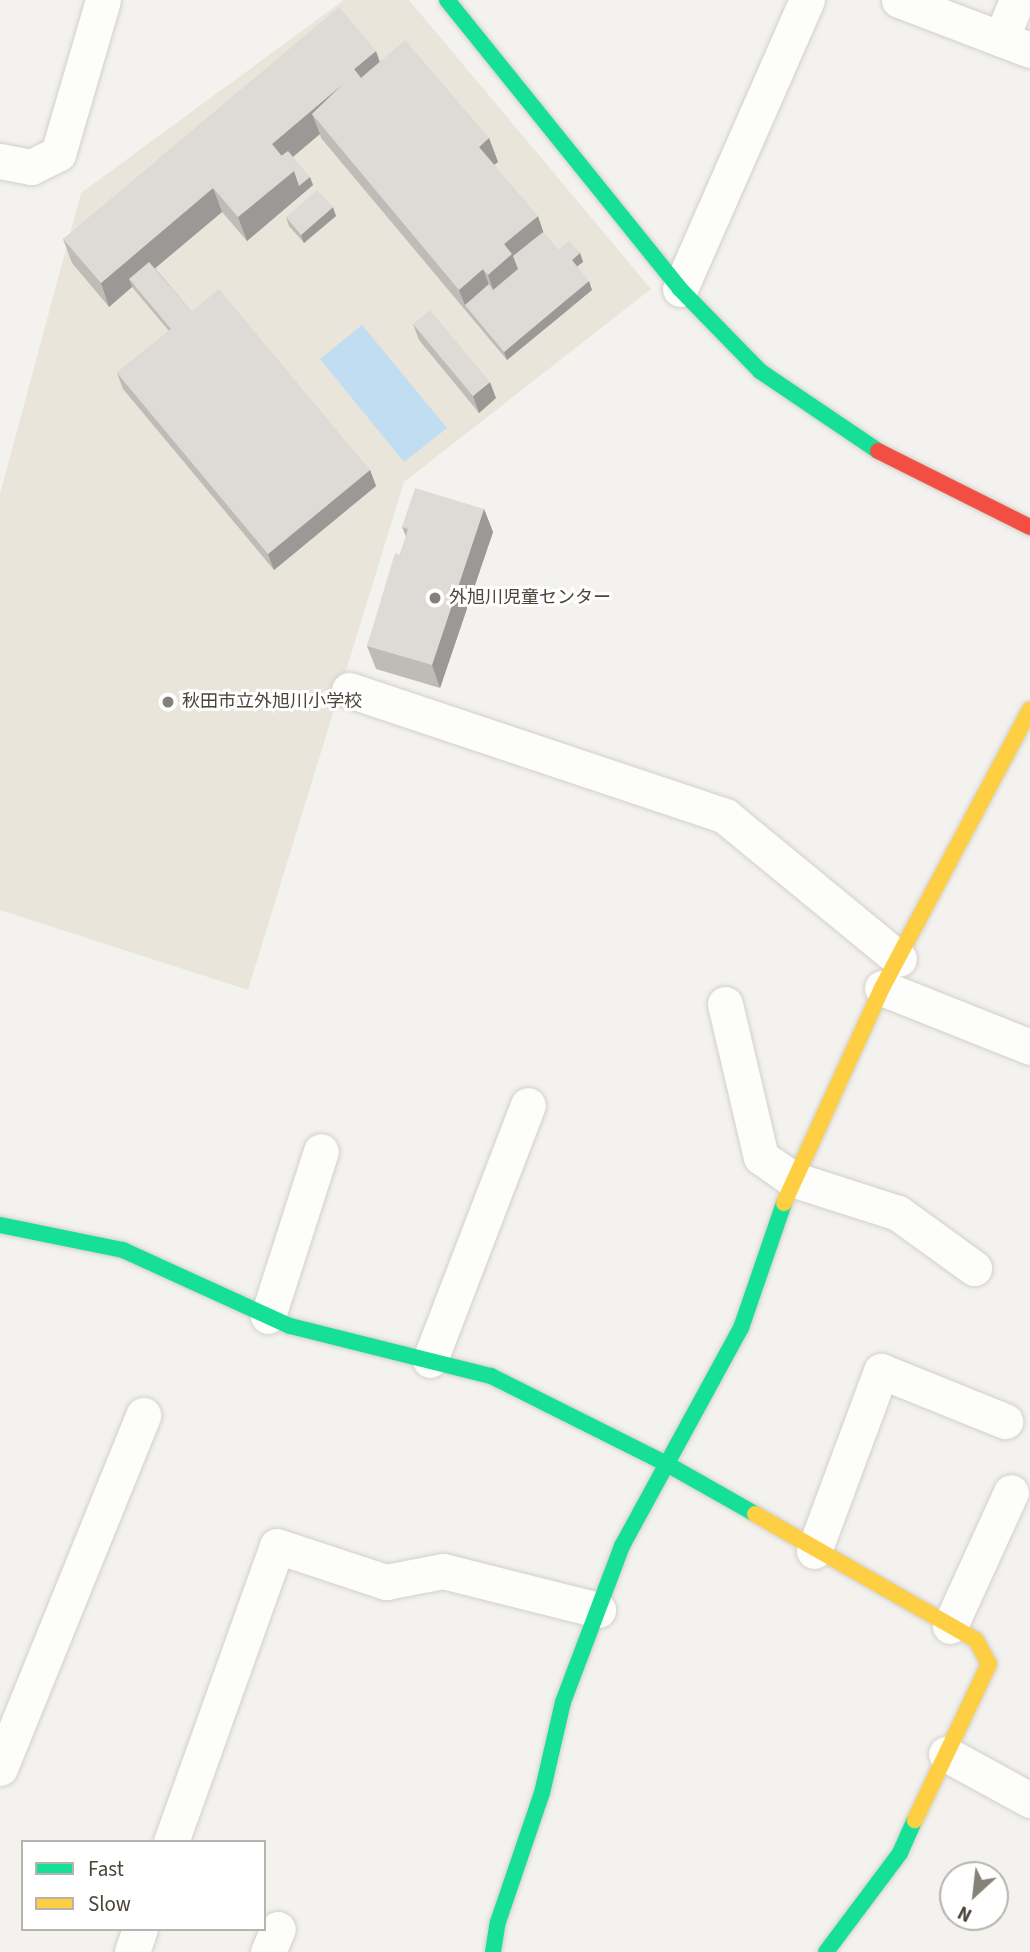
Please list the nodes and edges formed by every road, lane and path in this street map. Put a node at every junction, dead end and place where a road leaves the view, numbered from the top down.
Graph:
1 (103, 0) edge
2 (447, 0) edge
3 (807, 0) edge
4 (899, 0) edge
5 (1017, 0) edge
6 (1016, 44) edge
7 (0, 161) edge
8 (680, 289) junction
9 (1030, 527) edge
10 (349, 690) dead end
11 (1030, 710) edge
12 (890, 974) junction
13 (725, 1004) dead end
14 (1030, 1047) edge
15 (528, 1105) dead end
16 (321, 1151) dead end
17 (792, 1179) junction
18 (0, 1225) edge
19 (974, 1268) dead end
20 (268, 1316) junction
21 (430, 1360) junction
22 (143, 1415) dead end
23 (1005, 1422) dead end
24 (665, 1464) junction
25 (1010, 1492) dead end
26 (814, 1551) junction
27 (598, 1610) junction
28 (950, 1626) junction
29 (946, 1754) junction
30 (0, 1768) edge
31 (1030, 1800) edge
32 (172, 1840) edge
33 (139, 1931) edge
34 (132, 1952) edge
35 (493, 1952) edge
36 (826, 1952) edge

1 - 7 street
2 - 8 street
3 - 8 street
4 - 6 street
5 - 6 street
8 - 9 street
10 - 12 street
11 - 12 street
12 - 14 street
12 - 17 street
13 - 17 street
15 - 21 street
16 - 20 street
17 - 19 street
17 - 24 street
18 - 20 street
20 - 21 street
21 - 24 street
22 - 30 street
23 - 26 street
24 - 26 street
24 - 27 street
25 - 28 street
26 - 28 street
27 - 32 street
27 - 35 street
28 - 29 street
29 - 31 street
29 - 36 street
33 - 34 street

